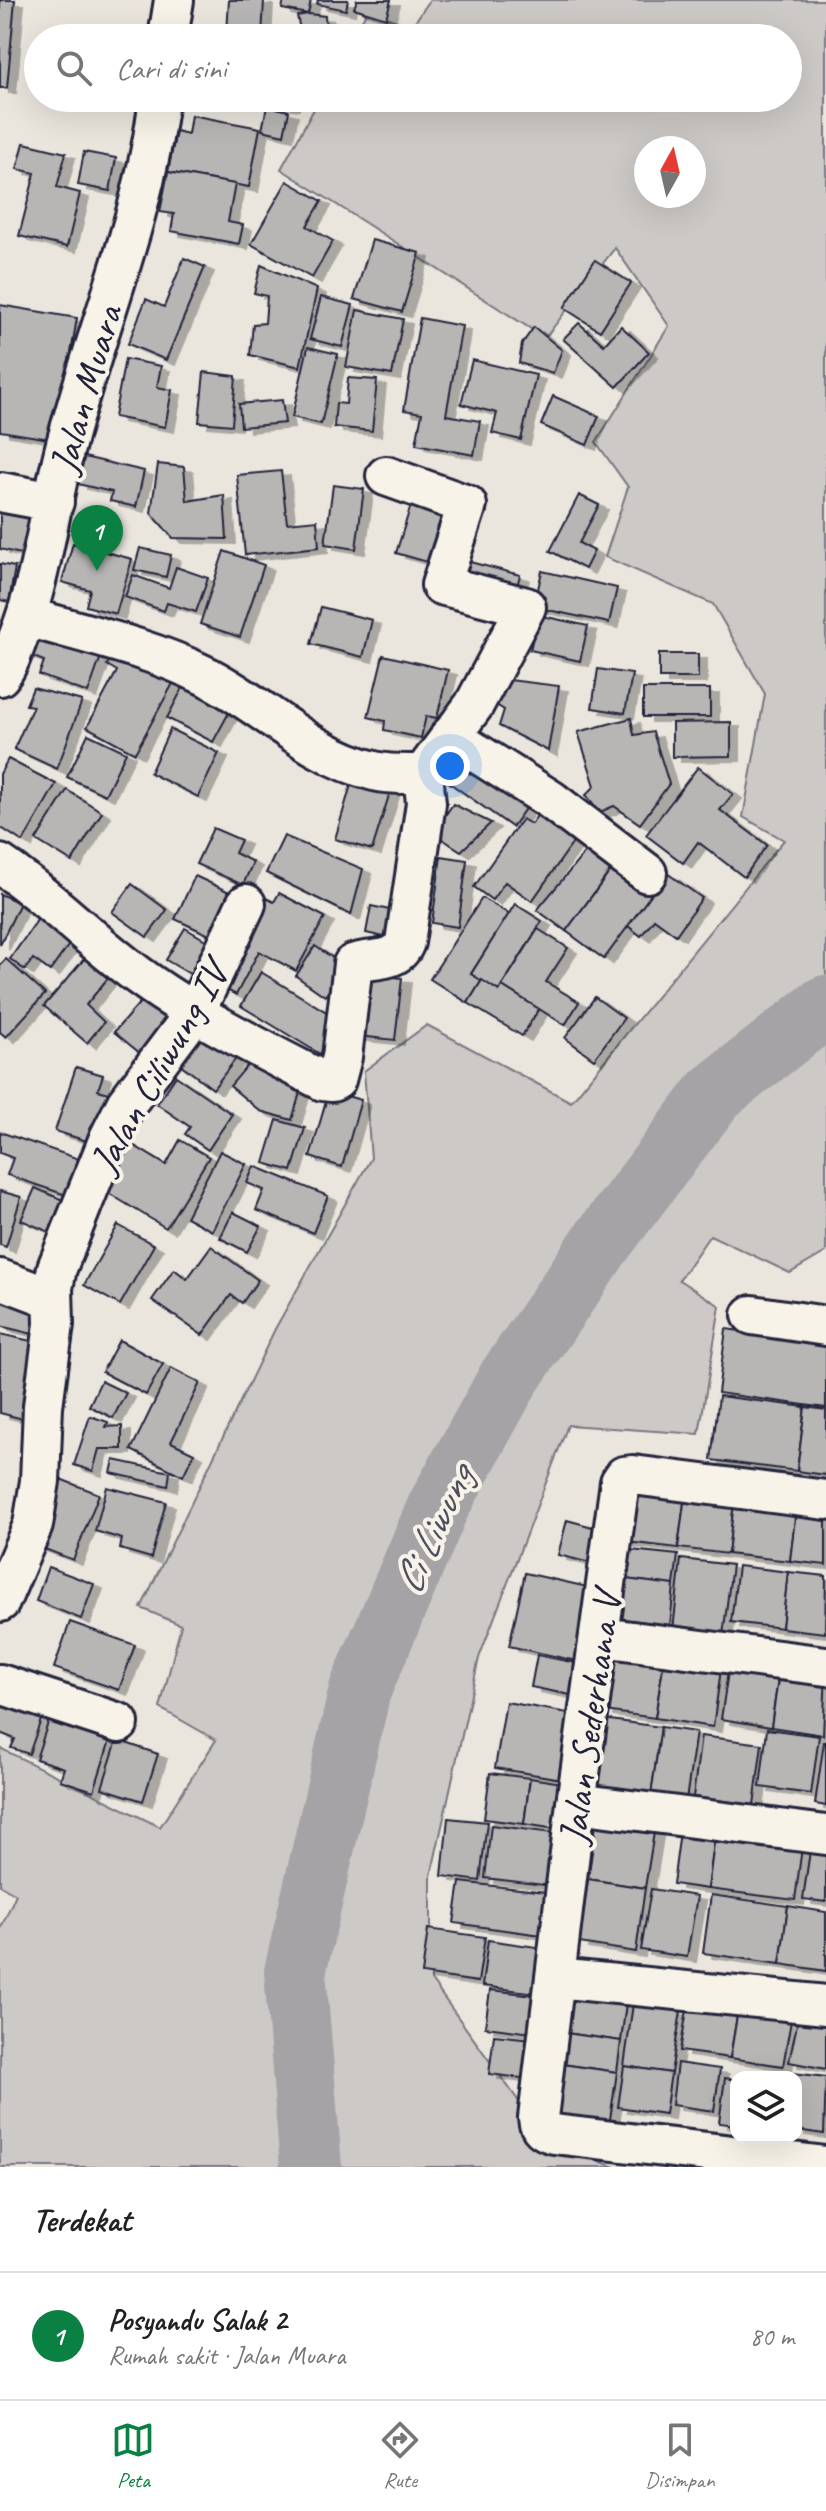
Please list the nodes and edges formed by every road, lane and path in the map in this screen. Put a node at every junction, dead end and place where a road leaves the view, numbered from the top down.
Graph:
1 (174, 0) edge
2 (170, 24) edge
3 (157, 112) edge
4 (386, 476) dead end
5 (0, 492) edge
6 (54, 502) junction
7 (27, 617) junction
8 (0, 676) edge
9 (450, 736) junction
10 (423, 774) junction
11 (0, 864) edge
12 (647, 873) dead end
13 (246, 904) dead end
14 (196, 1011) junction
15 (0, 1279) edge
16 (53, 1299) junction
17 (752, 1315) dead end
18 (826, 1326) edge
19 (826, 1500) edge
20 (0, 1602) edge
21 (601, 1637) junction
22 (826, 1666) edge
23 (0, 1684) edge
24 (119, 1723) dead end
25 (576, 1803) junction
26 (826, 1835) edge
27 (556, 1978) junction
28 (826, 2005) edge
29 (826, 2166) edge

1 - 2 street
3 - 6 street, Jalan Muara
4 - 9 street
5 - 6 street
6 - 7 street, Jalan Muara
7 - 8 street, Jalan Muara
7 - 10 street
9 - 10 street
9 - 12 street
10 - 14 street
11 - 14 street
13 - 14 street, Jalan Ciliwung IV
14 - 16 street, Jalan Ciliwung IV
15 - 16 street
16 - 20 street, Jalan Ciliwung IV
17 - 18 street
19 - 21 street, Jalan Sederhana V
21 - 22 street
21 - 25 street, Jalan Sederhana V
23 - 24 street
25 - 26 street
25 - 27 street, Jalan Sederhana V
27 - 28 street
27 - 29 street, Jalan Sederhana V

